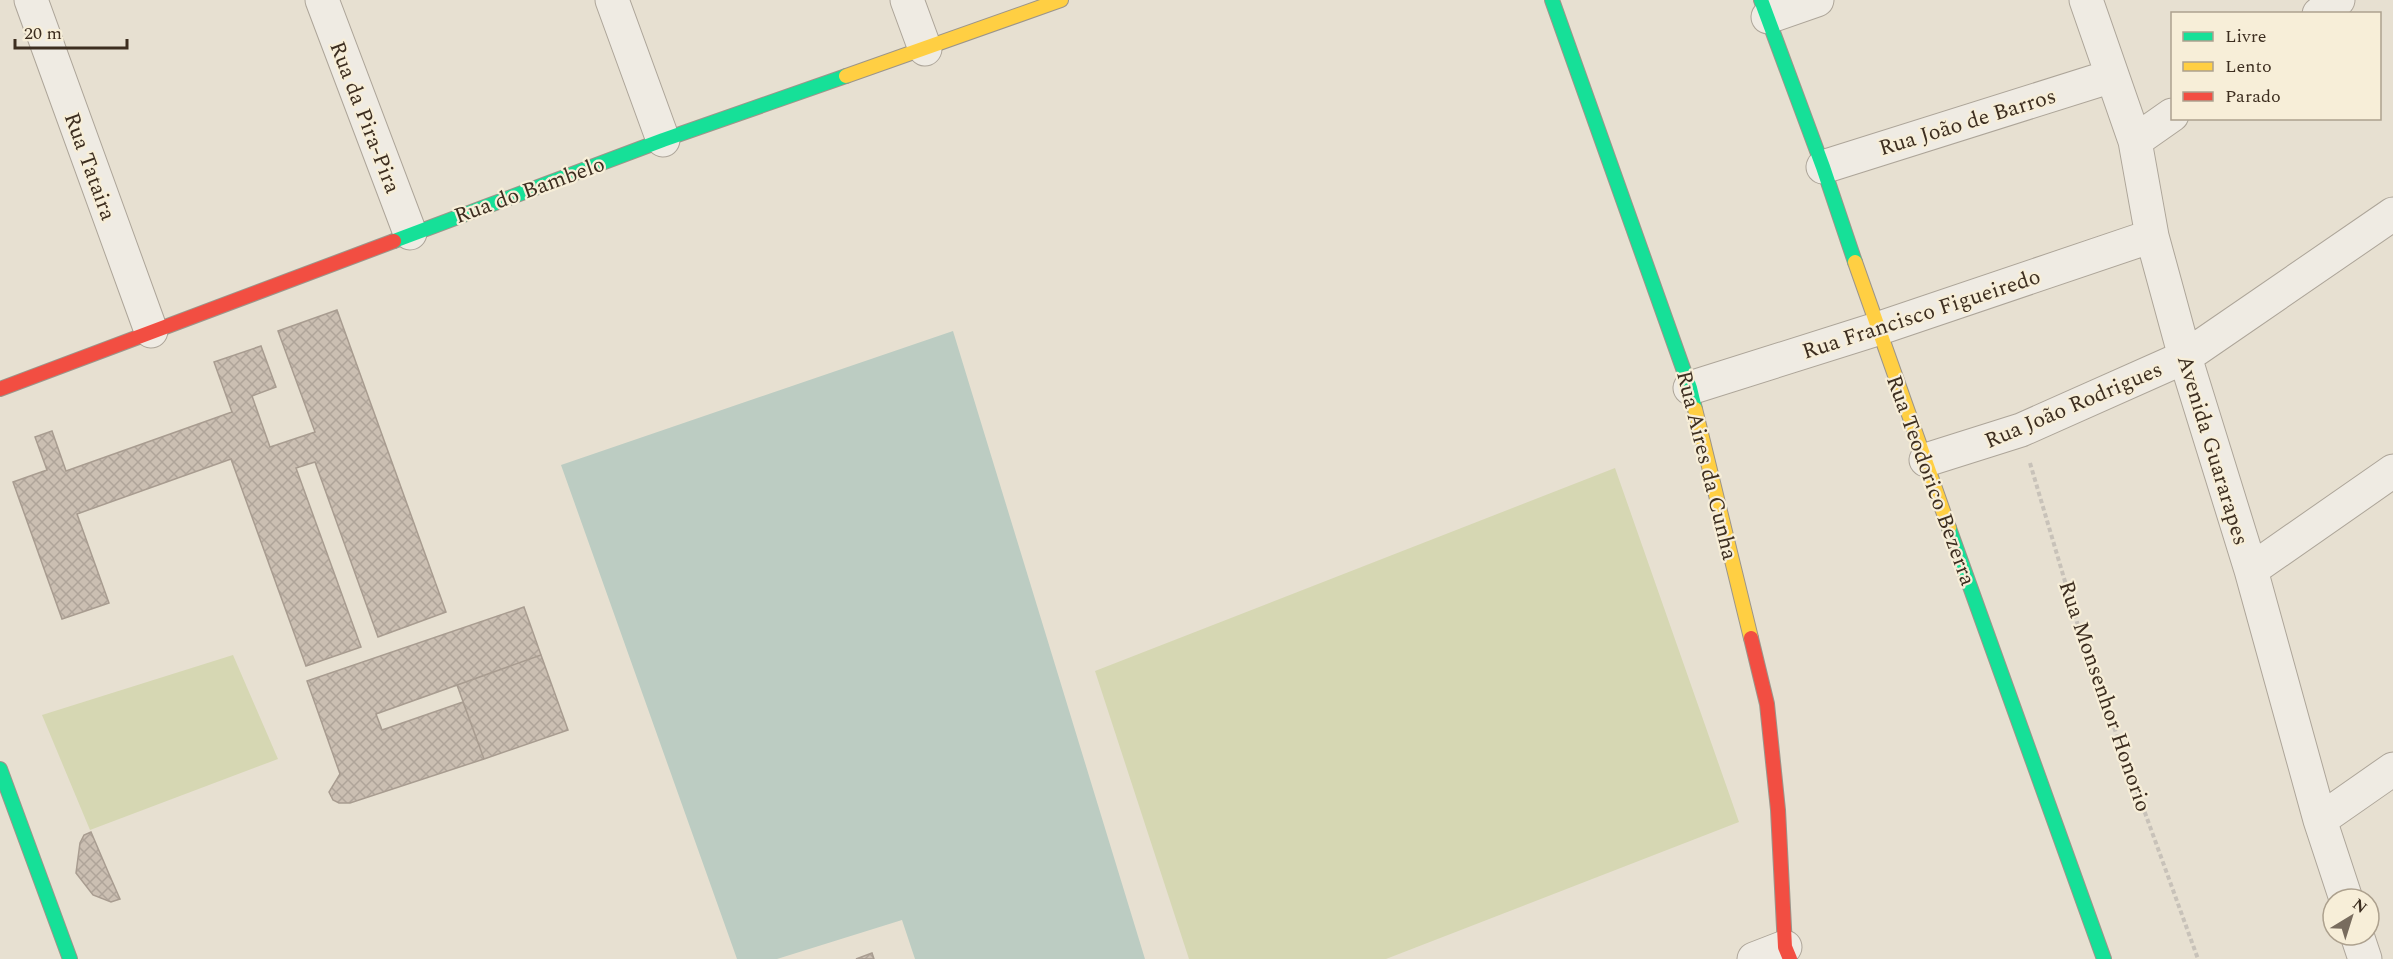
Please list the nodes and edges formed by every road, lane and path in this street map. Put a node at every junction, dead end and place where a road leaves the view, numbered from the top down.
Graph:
1 (31, 0) edge
2 (322, 0) edge
3 (612, 0) edge
4 (907, 0) edge
5 (1061, 0) edge
6 (1552, 0) edge
7 (1817, 0) edge
8 (2086, 0) edge
9 (2338, 0) edge
10 (1765, 8) edge
11 (2322, 12) edge
12 (925, 49) junction
13 (2112, 76) junction
14 (2171, 116) edge
15 (663, 140) junction
16 (2135, 141) junction
17 (1823, 167) junction
18 (2393, 214) edge
19 (410, 233) junction
20 (2152, 236) junction
21 (1877, 329) junction
22 (151, 331) junction
23 (2185, 357) junction
24 (1690, 388) junction
25 (0, 389) edge
26 (2020, 430) junction
27 (1926, 460) junction
28 (2393, 471) edge
29 (2251, 570) junction
30 (0, 769) edge
31 (2393, 769) edge
32 (2320, 820) junction
33 (2342, 887) edge
34 (1788, 953) edge
35 (70, 959) edge
36 (1754, 959) edge
37 (2104, 959) edge
38 (2198, 959) edge

1 - 22 street, Rua Tataira
2 - 19 street, Rua da Pira-Pira
3 - 15 street
4 - 12 street
5 - 12 street, Rua do Bambelo
6 - 24 street, Rua Aires da Cunha
7 - 10 street
8 - 13 street, Avenida Guararapes
9 - 11 street
10 - 17 street, Rua Teodorico Bezerra
12 - 15 street, Rua do Bambelo
13 - 16 street, Avenida Guararapes
13 - 17 street, Rua João de Barros
14 - 16 street
15 - 19 street, Rua do Bambelo
16 - 20 street, Avenida Guararapes
17 - 21 street, Rua Teodorico Bezerra
18 - 23 street, Rua João Rodrigues
19 - 22 street, Rua do Bambelo
20 - 21 street, Rua Francisco Figueiredo
20 - 23 street, Avenida Guararapes
21 - 24 street, Rua Francisco Figueiredo
21 - 27 street, Rua Teodorico Bezerra
22 - 25 street, Rua do Bambelo
23 - 26 street, Rua João Rodrigues
23 - 29 street, Avenida Guararapes
24 - 34 street, Rua Aires da Cunha
26 - 27 street, Rua João Rodrigues
26 - 38 path, Rua Monsenhor Honorio
27 - 37 street, Rua Teodorico Bezerra
28 - 29 street
29 - 32 street, Avenida Guararapes
30 - 35 street
31 - 32 street
32 - 33 street, Avenida Guararapes
34 - 36 street

